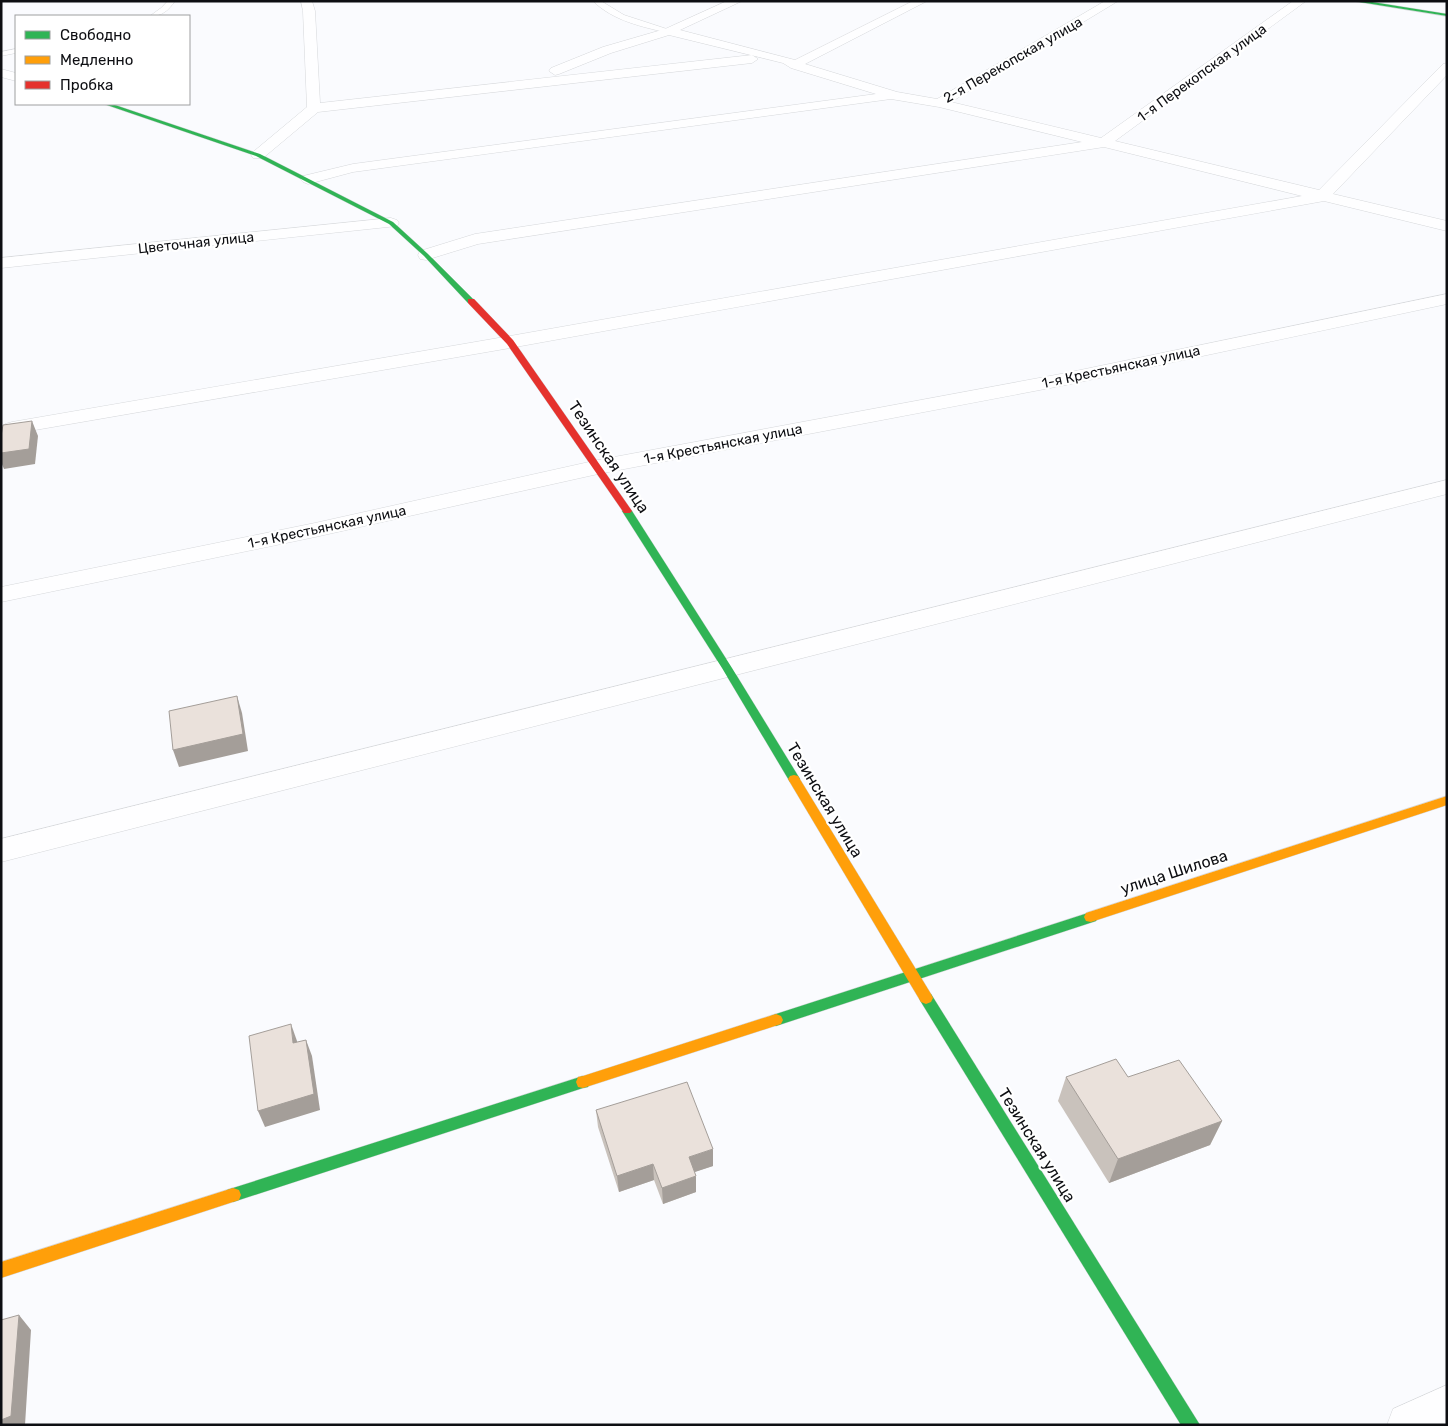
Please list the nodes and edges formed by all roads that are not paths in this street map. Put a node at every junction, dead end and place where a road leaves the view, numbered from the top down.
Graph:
1 (172, 1) edge
2 (306, 1) edge
3 (596, 1) edge
4 (737, 1) edge
5 (922, 1) edge
6 (1113, 1) edge
7 (1301, 1) edge
8 (1355, 1) edge
9 (154, 15) edge
10 (1447, 15) edge
11 (669, 31) junction
12 (15, 51) edge
13 (1, 54) edge
14 (791, 63) junction
15 (1447, 67) edge
16 (1, 73) edge
17 (15, 76) edge
18 (531, 83) junction
19 (895, 96) junction
20 (938, 103) junction
21 (110, 105) edge
22 (314, 108) junction
23 (1103, 143) junction
24 (258, 155) junction
25 (308, 179) junction
26 (1321, 197) junction
27 (391, 223) junction
28 (1447, 226) edge
29 (426, 255) junction
30 (1, 263) edge
31 (1447, 300) edge
32 (510, 342) junction
33 (12, 428) edge
34 (598, 467) junction
35 (1447, 487) edge
36 (1, 594) edge
37 (727, 668) junction
38 (1447, 800) edge
39 (1, 851) edge
40 (912, 976) junction
41 (1, 1270) edge
42 (1447, 1407) edge
43 (1191, 1425) edge
44 (1409, 1425) edge

1 - 9 lane
2 - 22 street
3 - 11 lane
4 - 11 street
5 - 14 street
6 - 20 street, 2-я Перекопская улица
7 - 23 street, 1-я Перекопская улица
8 - 10 street
11 - 14 street
11 - 18 street
12 - 13 lane
14 - 18 street
14 - 19 street
15 - 26 street
16 - 17 street
18 - 22 street
19 - 20 street
19 - 25 street
20 - 23 street
21 - 24 street, Тезинская улица
22 - 24 street
23 - 26 street
23 - 29 street
24 - 25 street, Тезинская улица
25 - 27 street, Тезинская улица
26 - 28 street
26 - 32 street
27 - 29 street, Тезинская улица
27 - 30 street, Цветочная улица
29 - 32 street, Тезинская улица
31 - 34 street, 1-я Крестьянская улица
32 - 33 street
32 - 34 street, Тезинская улица
34 - 36 street, 1-я Крестьянская улица
34 - 37 street, Тезинская улица
35 - 37 street
37 - 39 street
37 - 40 street, Тезинская улица
38 - 40 street, улица Шилова
40 - 41 street, улица Шилова
40 - 43 street, Тезинская улица
42 - 44 street

